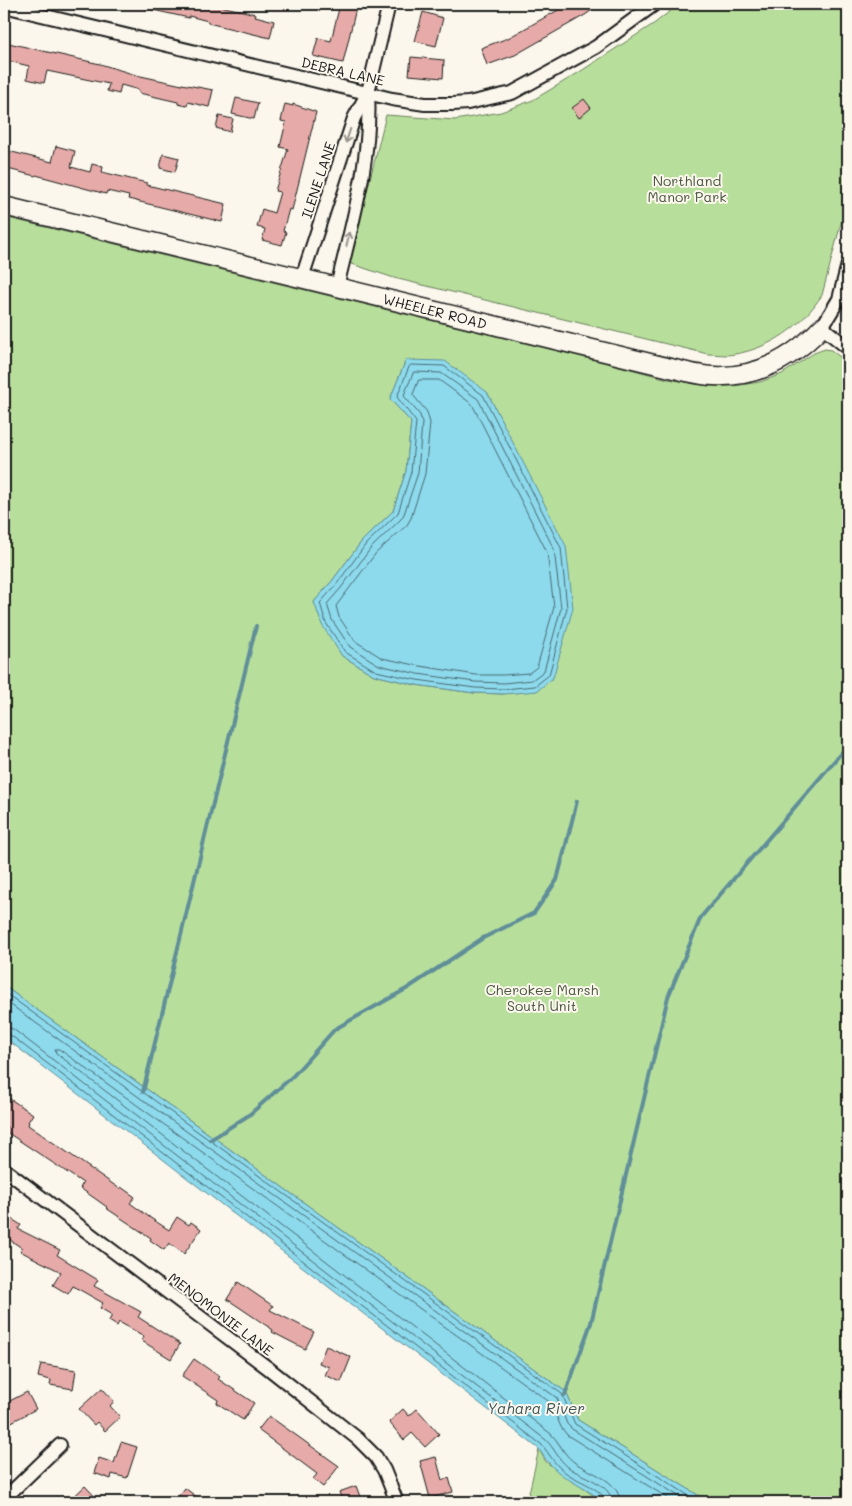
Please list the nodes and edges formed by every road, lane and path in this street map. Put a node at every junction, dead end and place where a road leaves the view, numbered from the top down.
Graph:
1 (389, 4) edge
2 (655, 4) edge
3 (4, 6) edge
4 (368, 92) junction
5 (4, 206) edge
6 (848, 264) edge
7 (302, 278) junction
8 (337, 287) junction
9 (822, 327) junction
10 (848, 348) edge
11 (4, 1169) edge
12 (60, 1445) dead end
13 (4, 1499) edge
14 (397, 1502) edge

1 - 4 street, ILENE LANE
2 - 4 street, DEBRA LANE
3 - 4 street, DEBRA LANE
4 -> 7 street, ILENE LANE
8 -> 4 street, ILENE LANE
5 - 7 street, WHEELER ROAD
6 - 9 street
7 - 8 street, WHEELER ROAD
8 - 9 street, WHEELER ROAD
9 - 10 street
11 - 14 street, MENOMONIE LANE
12 - 13 street

